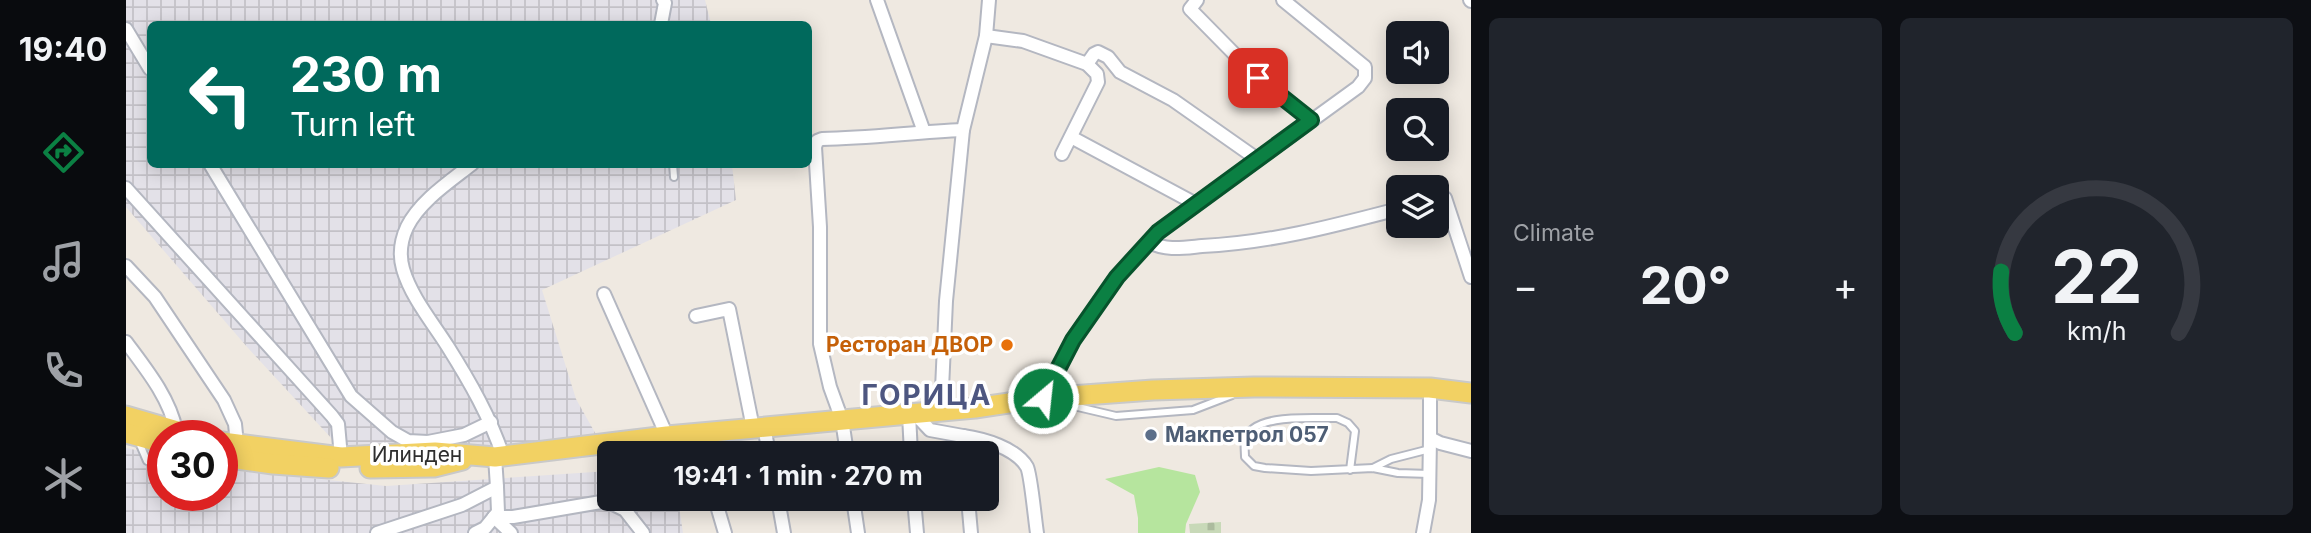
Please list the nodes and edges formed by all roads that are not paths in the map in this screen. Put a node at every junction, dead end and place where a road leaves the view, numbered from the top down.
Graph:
1 (663, 0) edge
2 (877, 0) edge
3 (989, 0) edge
4 (1197, 0) edge
5 (1283, 0) edge
6 (662, 21) edge
7 (126, 29) edge
8 (986, 36) junction
9 (147, 64) edge
10 (1087, 64) junction
11 (1311, 120) junction
12 (963, 130) junction
13 (924, 132) junction
14 (1071, 137) junction
15 (1062, 154) dead end
16 (1257, 159) junction
17 (212, 168) edge
18 (467, 168) edge
19 (673, 168) edge
20 (674, 177) dead end
21 (126, 188) edge
22 (1196, 204) junction
23 (1449, 210) edge
24 (1386, 212) edge
25 (1149, 242) junction
26 (126, 266) edge
27 (1471, 276) edge
28 (604, 294) dead end
29 (696, 316) dead end
30 (126, 342) edge
31 (1430, 388) junction
32 (1471, 393) edge
33 (1043, 398) junction
34 (940, 411) junction
35 (912, 414) junction
36 (126, 416) edge
37 (172, 420) edge
38 (233, 420) edge
39 (842, 420) junction
40 (491, 422) junction
41 (147, 426) edge
42 (759, 428) junction
43 (698, 433) junction
44 (131, 434) edge
45 (667, 436) junction
46 (963, 436) junction
47 (700, 441) edge
48 (764, 441) edge
49 (845, 441) edge
50 (911, 441) edge
51 (964, 441) edge
52 (1430, 444) junction
53 (1471, 451) edge
54 (238, 454) edge
55 (238, 455) edge
56 (493, 456) junction
57 (341, 457) junction
58 (147, 461) edge
59 (1373, 468) junction
60 (1350, 470) junction
61 (1430, 474) junction
62 (497, 486) junction
63 (719, 511) edge
64 (780, 511) edge
65 (855, 511) edge
66 (915, 511) edge
67 (969, 511) edge
68 (494, 517) junction
69 (377, 533) edge
70 (475, 533) edge
71 (510, 533) edge
72 (643, 533) edge
73 (725, 533) edge
74 (784, 533) edge
75 (858, 533) edge
76 (916, 533) edge
77 (971, 533) edge
78 (1037, 533) edge
79 (1423, 533) edge

1 - 6 street
2 - 13 street
3 - 8 street
4 - 11 street
5 - 11 street
7 - 9 street
8 - 10 street
8 - 12 street
10 - 14 street
10 - 16 street
11 - 16 street
12 - 13 street
12 - 34 street
13 - 39 street
14 - 15 street
14 - 22 street
16 - 22 street
17 - 40 street
18 - 40 street
19 - 20 lane
21 - 57 street
22 - 25 street
23 - 27 street
24 - 25 street
25 - 33 street
26 - 38 street
28 - 45 street
29 - 42 street
30 - 37 street
31 - 32 main road
31 - 33 main road
31 - 52 street
33 - 34 main road
34 - 35 main road
35 - 39 main road
35 - 46 street
35 - 50 street
36 - 41 main road
39 - 42 main road
39 - 49 street
40 - 56 street
42 - 43 main road
42 - 48 street
43 - 45 main road
43 - 47 street
44 - 58 lane
45 - 56 main road
46 - 51 street
46 - 78 street
52 - 53 street
52 - 59 lane
52 - 61 street
54 - 57 main road, Илинден
55 - 56 main road, Илинден
56 - 57 main road, Илинден
56 - 62 street
59 - 60 lane
59 - 61 lane
60 - 60 lane
61 - 79 street
62 - 68 street
62 - 69 street
63 - 73 street
64 - 74 street
65 - 75 street
66 - 76 street
67 - 77 street
68 - 70 street
68 - 71 street
68 - 72 street

